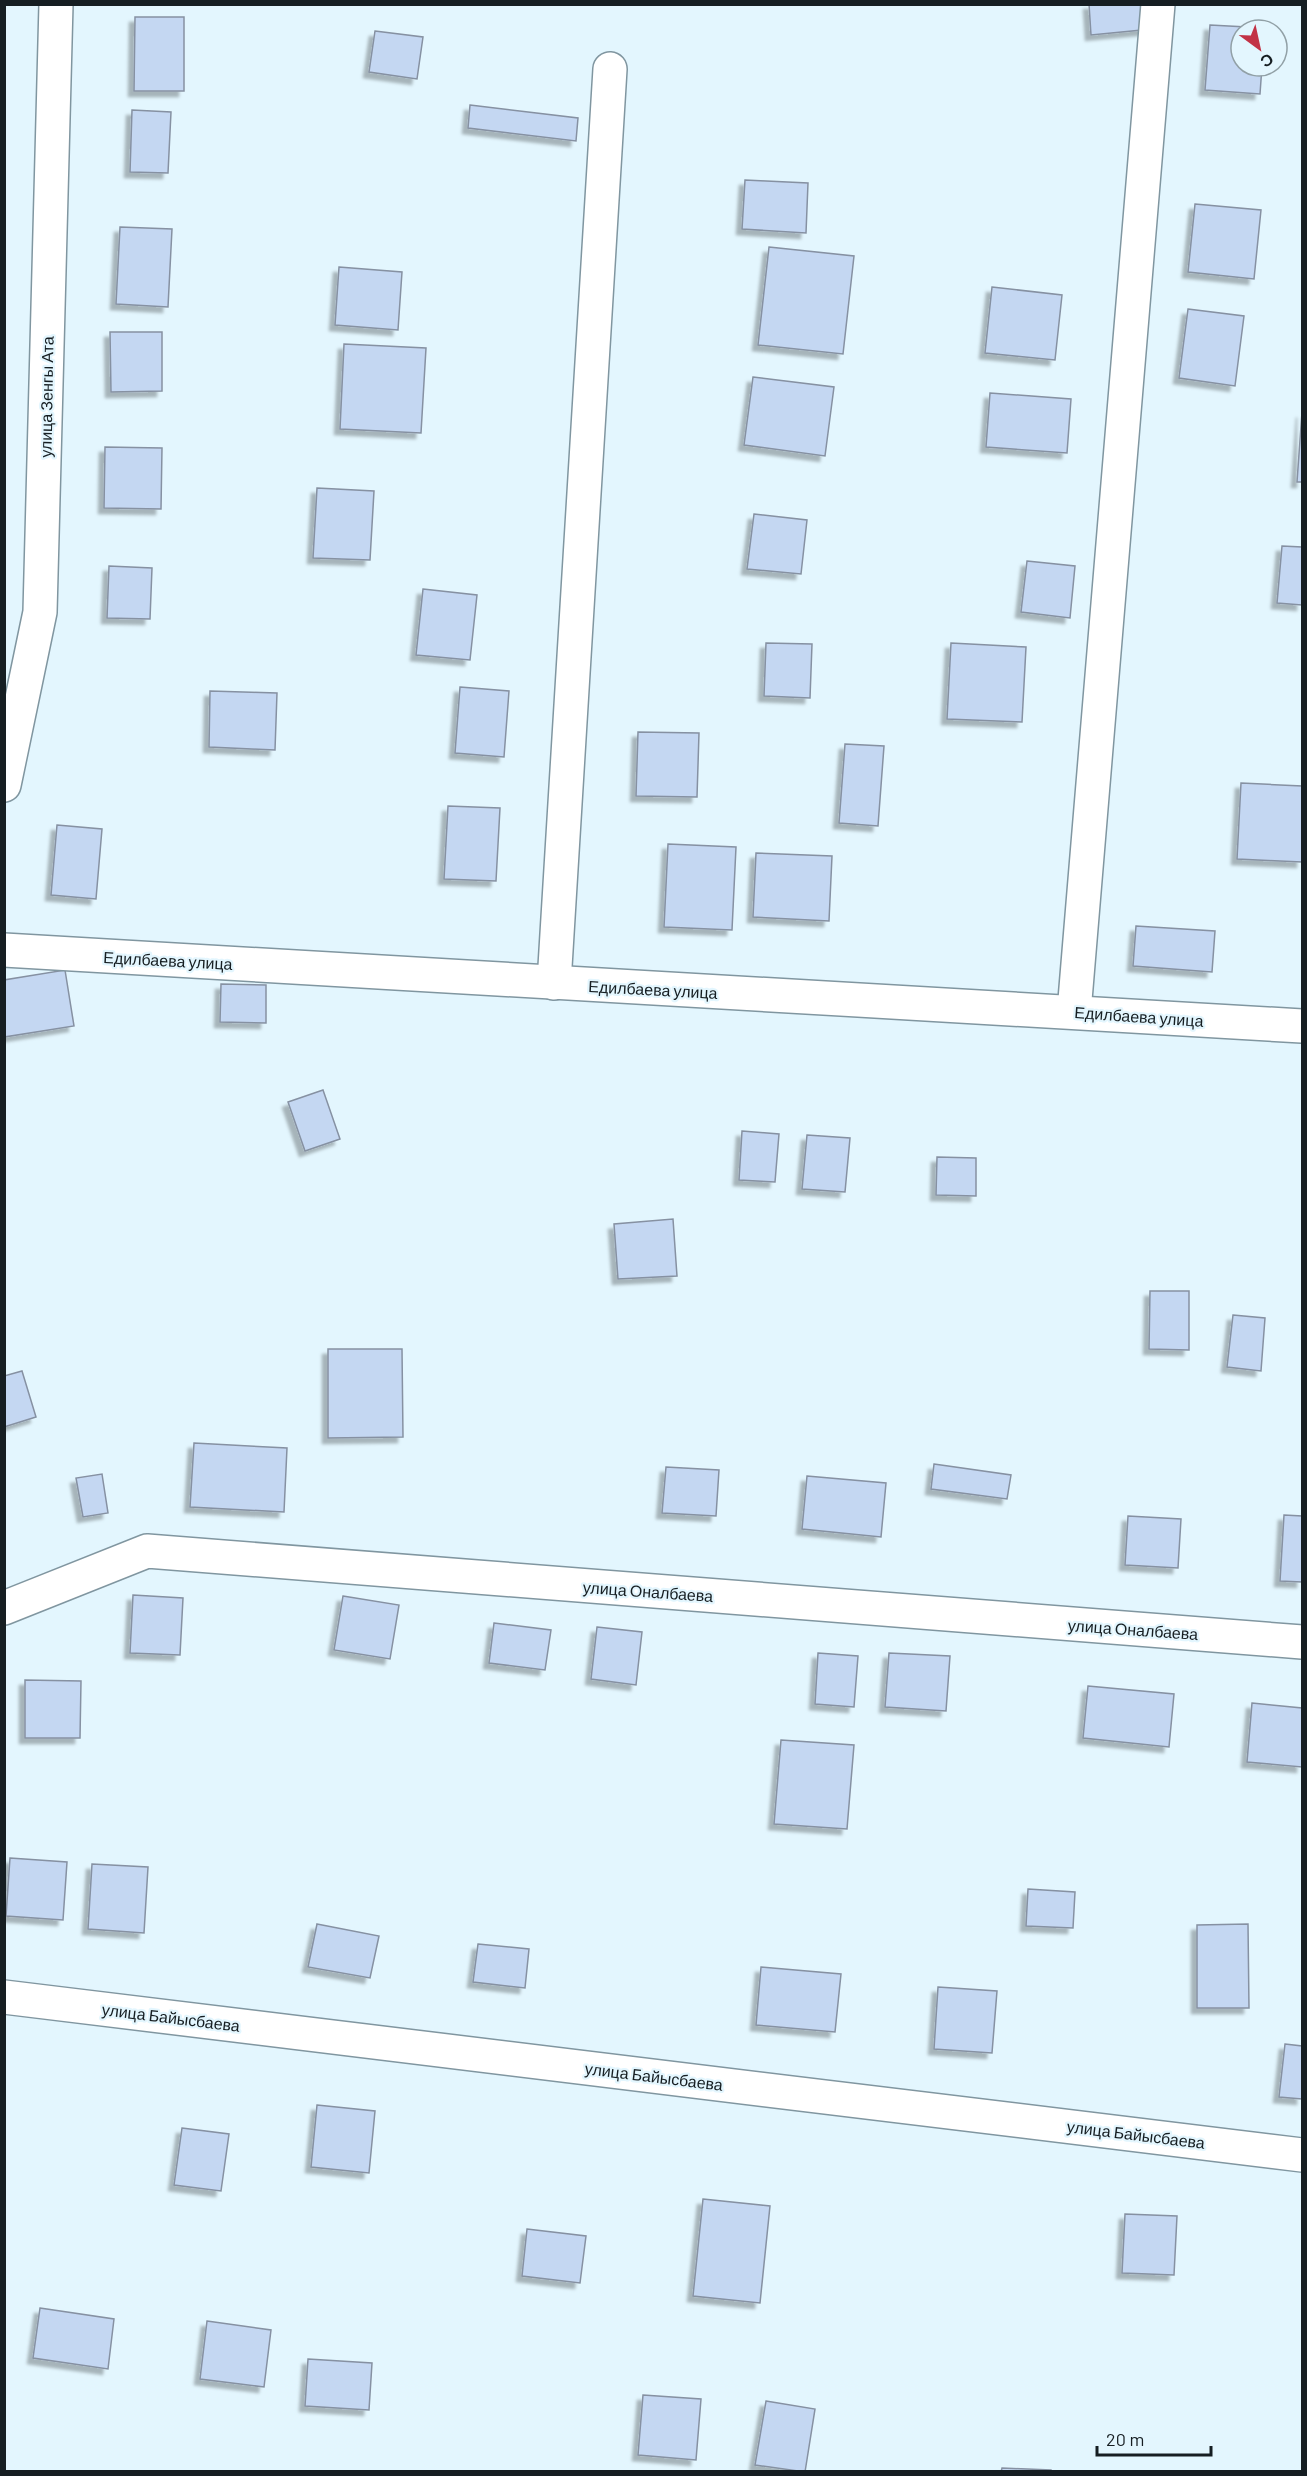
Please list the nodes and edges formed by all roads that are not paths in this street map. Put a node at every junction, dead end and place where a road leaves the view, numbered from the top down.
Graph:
1 (56, 4) edge
2 (1158, 4) edge
3 (610, 69) dead end
4 (4, 785) edge
5 (4, 950) edge
6 (554, 983) junction
7 (1074, 1012) junction
8 (1302, 1026) edge
9 (4, 1608) edge
10 (1302, 1642) edge
11 (4, 1997) edge
12 (1302, 2154) edge

1 - 4 street, улица Зенгы Ата
2 - 7 street
3 - 6 street
5 - 6 street, Едилбаева улица
6 - 7 street, Едилбаева улица
7 - 8 street, Едилбаева улица
9 - 10 street, улица Оналбаева
11 - 12 street, улица Байысбаева

